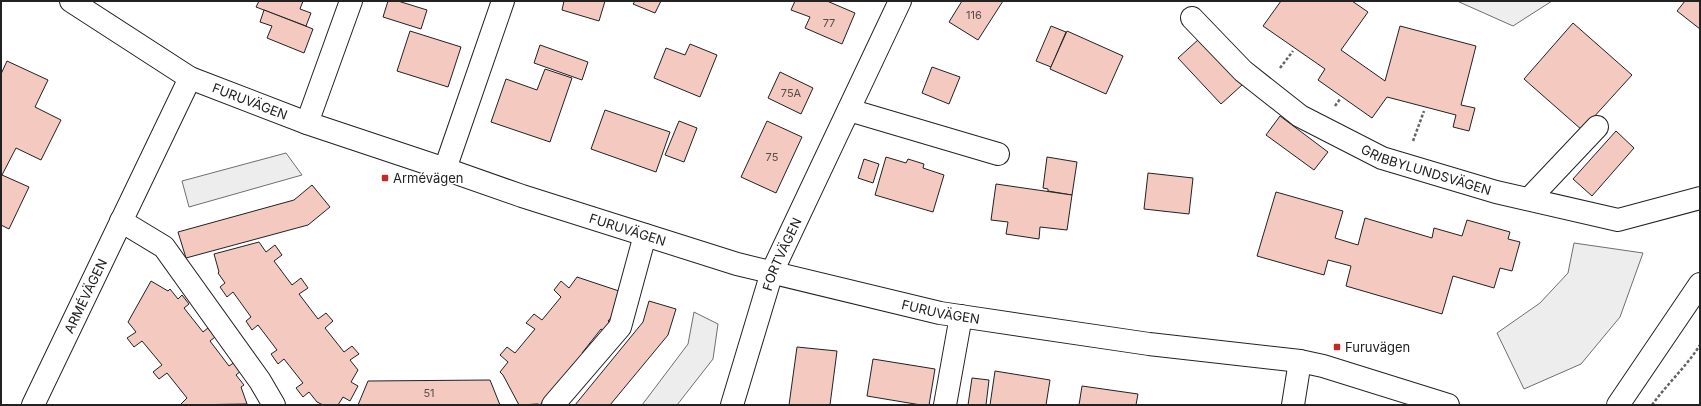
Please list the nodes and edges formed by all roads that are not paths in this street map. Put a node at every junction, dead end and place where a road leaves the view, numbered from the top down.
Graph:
1 (71, 1) edge
2 (351, 1) edge
3 (503, 1) edge
4 (900, 1) edge
5 (1192, 18) dead end
6 (190, 78) junction
7 (849, 110) junction
8 (307, 123) junction
9 (1597, 127) dead end
10 (998, 154) dead end
11 (445, 169) junction
12 (1700, 198) edge
13 (1529, 199) junction
14 (121, 221) junction
15 (645, 235) junction
16 (772, 272) junction
17 (1700, 284) edge
18 (960, 316) junction
19 (1300, 361) junction
20 (33, 405) edge
21 (274, 405) edge
22 (553, 405) edge
23 (732, 405) edge
24 (945, 405) edge
25 (1293, 405) edge
26 (1448, 405) edge
27 (1618, 405) edge

1 - 6 street, FURUVÄGEN
2 - 8 street
3 - 11 street
4 - 7 street, FORTVÄGEN
5 - 13 street, GRIBBYLUNDSVÄGEN
6 - 8 street, FURUVÄGEN
6 - 14 street, ARMÉVÄGEN
7 - 10 street
7 - 16 street, FORTVÄGEN
8 - 11 street, FURUVÄGEN
9 - 13 street
11 - 15 street, FURUVÄGEN
12 - 13 street, GRIBBYLUNDSVÄGEN
14 - 20 street, ARMÉVÄGEN
14 - 21 street
15 - 16 street, FURUVÄGEN
15 - 22 street
16 - 18 street, FURUVÄGEN
16 - 23 street, FORTVÄGEN
17 - 27 street
18 - 19 street, FURUVÄGEN
18 - 24 street
19 - 25 street
19 - 26 street, FURUVÄGEN

